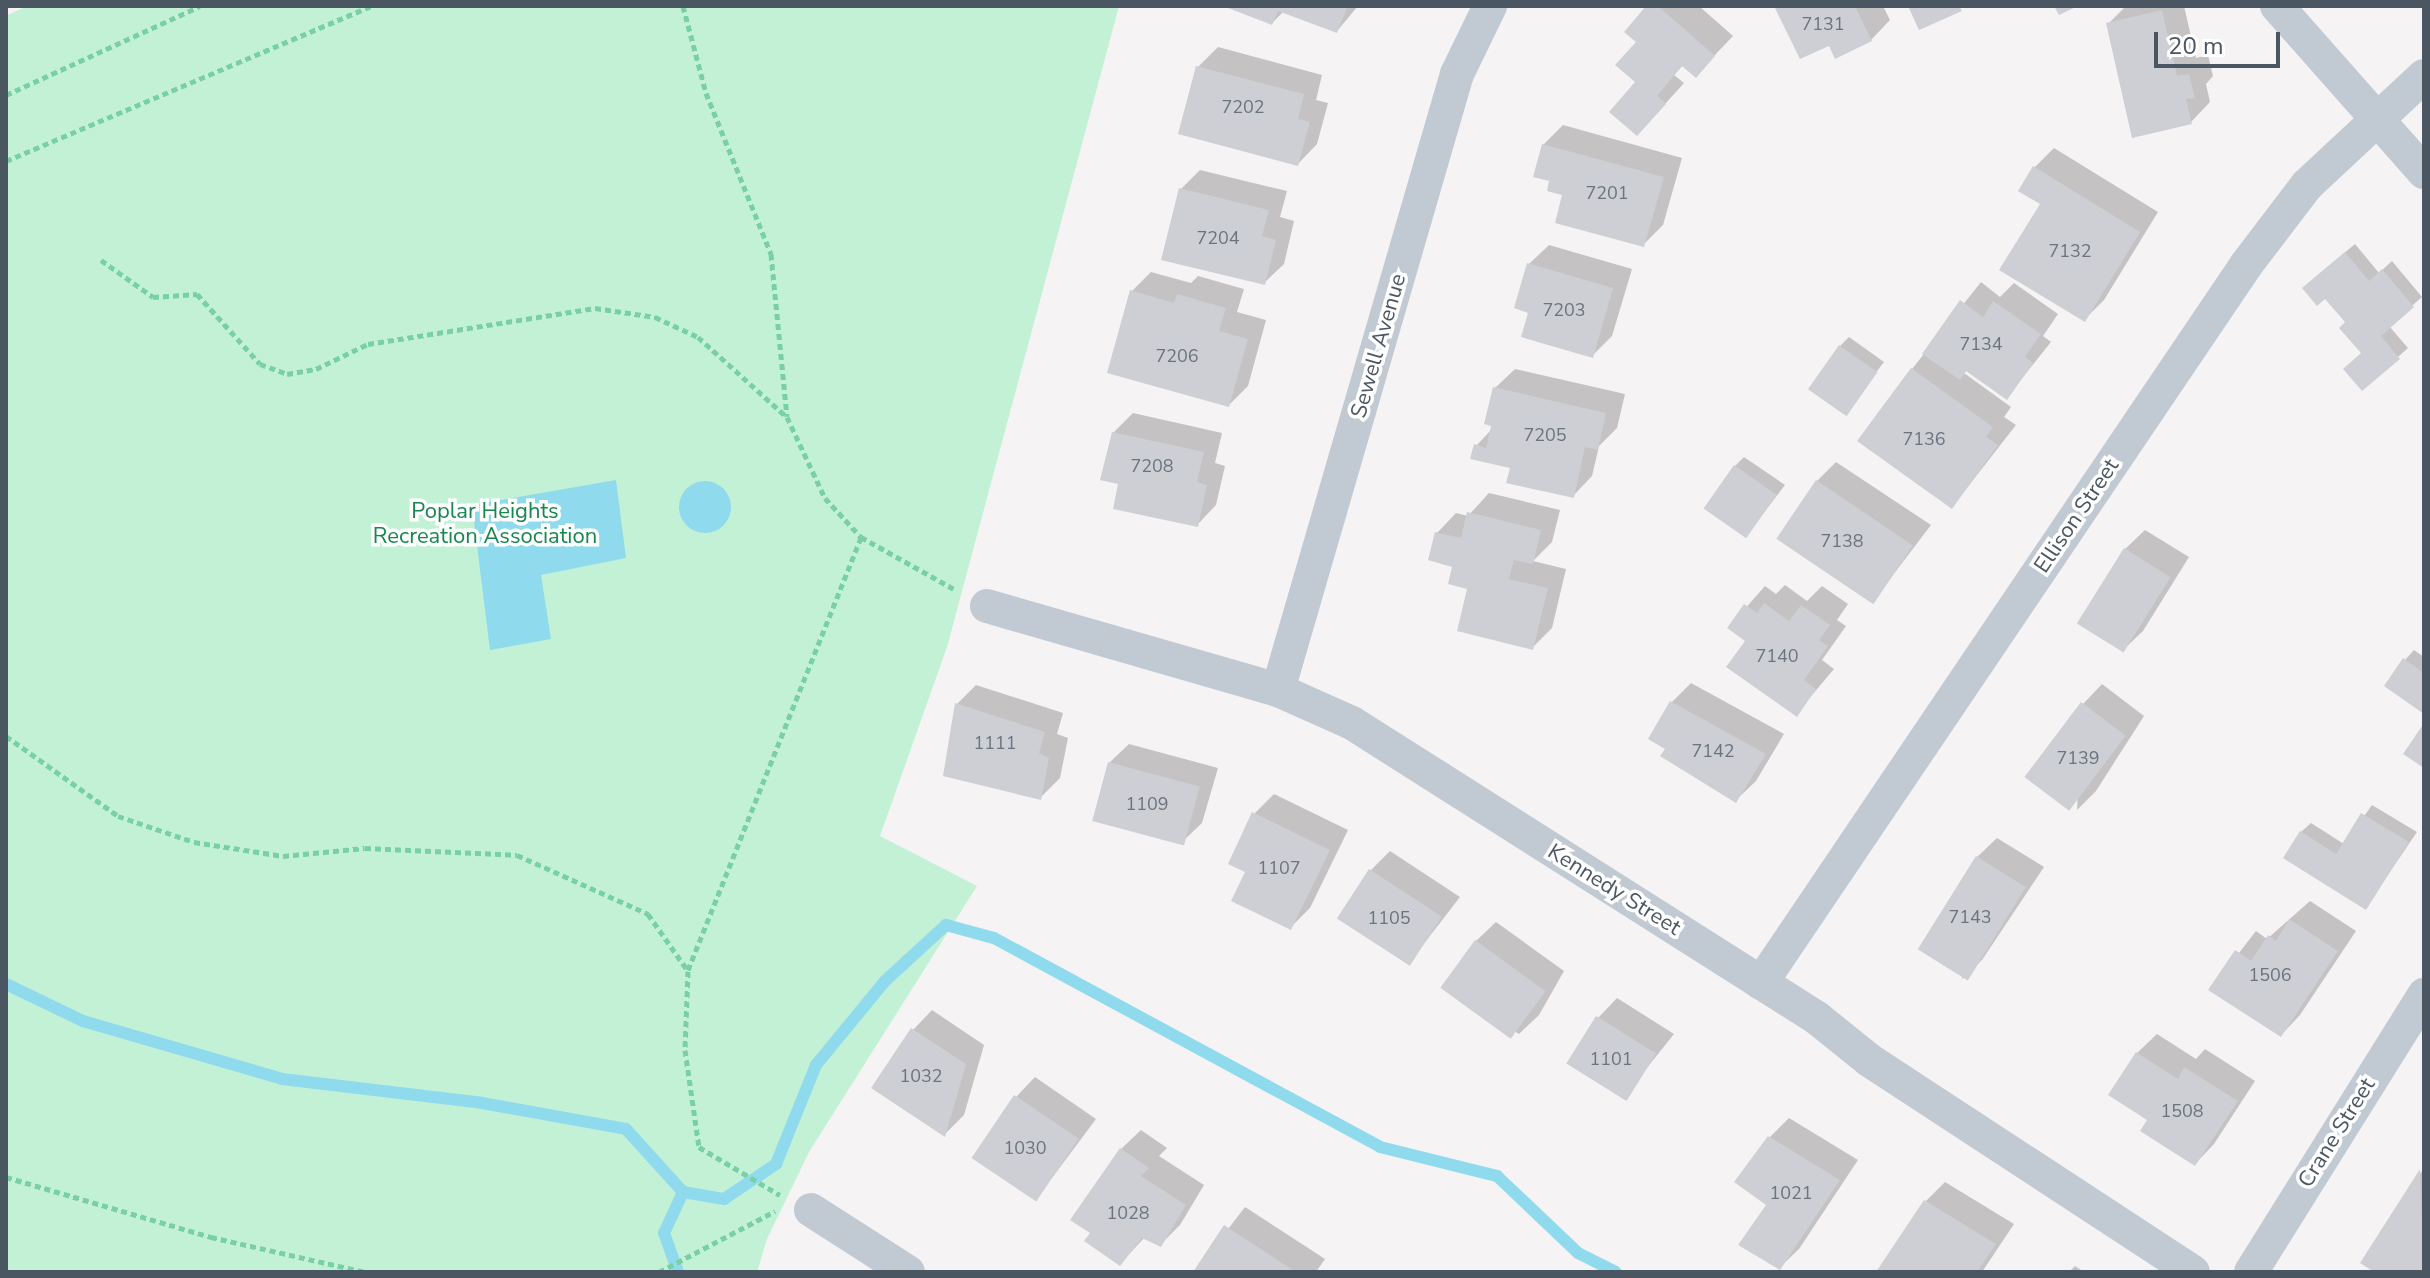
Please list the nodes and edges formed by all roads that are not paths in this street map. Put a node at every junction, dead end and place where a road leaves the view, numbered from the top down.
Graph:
1 (1490, 6) edge
2 (2277, 6) edge
3 (2424, 76) edge
4 (2374, 118) junction
5 (2424, 172) edge
6 (987, 606) road end
7 (1278, 690) junction
8 (1761, 983) junction
9 (2424, 995) edge
10 (796, 1209) road end
11 (908, 1272) edge
12 (2193, 1272) edge
13 (2251, 1272) edge

1 - 7 street, Sewell Avenue
2 - 4 street
3 - 4 street, Ellison Street
4 - 5 street
4 - 8 street, Ellison Street
6 - 7 street, Kennedy Street
7 - 8 street, Kennedy Street
8 - 12 street, Kennedy Street
9 - 13 street, Crane Street
10 - 11 street

